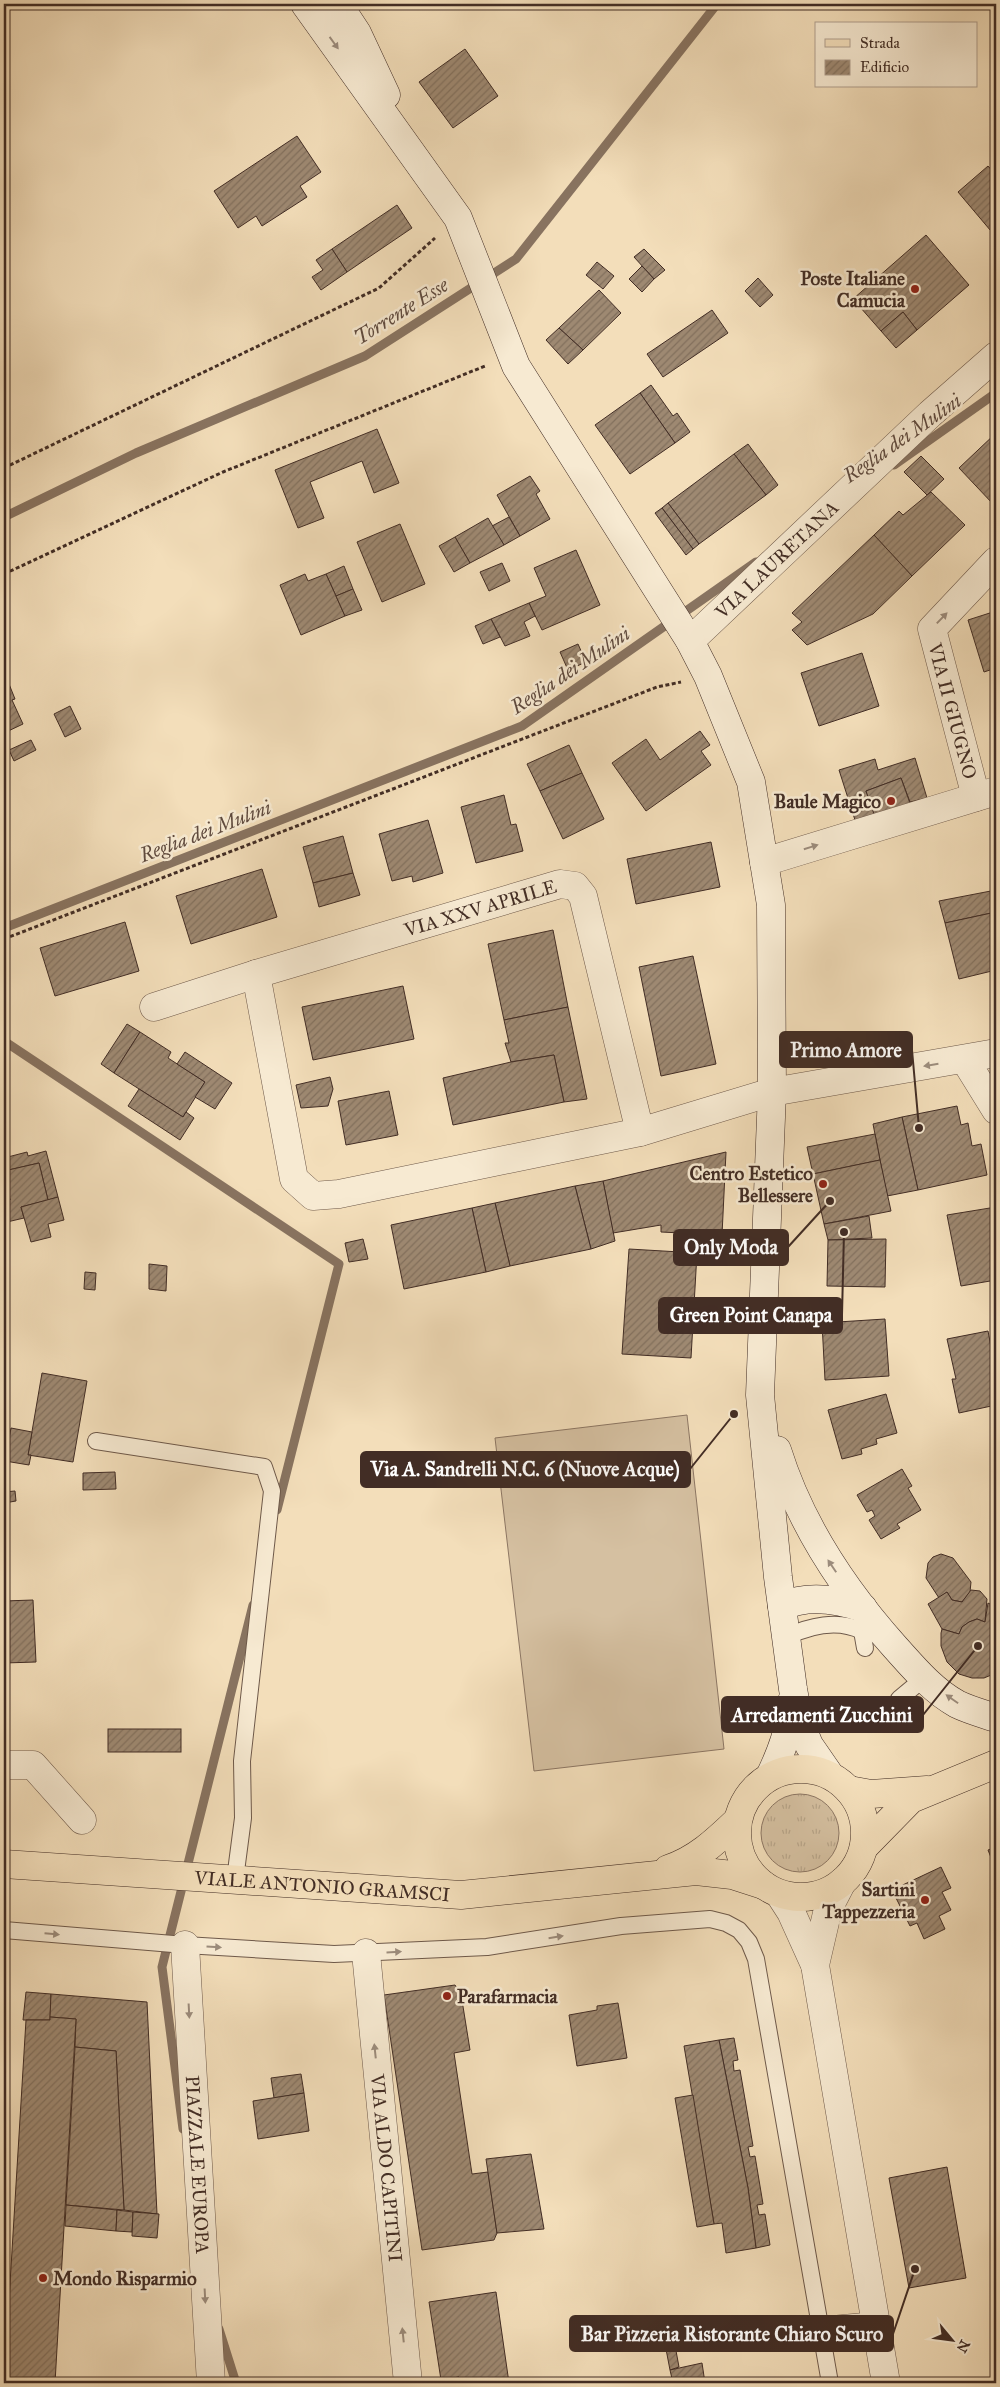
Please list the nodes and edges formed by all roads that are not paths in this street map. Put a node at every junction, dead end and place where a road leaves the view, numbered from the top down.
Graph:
1 (305, 4) edge
2 (338, 4) edge
3 (416, 158) junction
4 (996, 356) edge
5 (996, 561) edge
6 (690, 641) junction
7 (986, 794) edge
8 (764, 862) junction
9 (256, 974) junction
10 (154, 1007) dead end
11 (996, 1053) edge
12 (965, 1060) junction
13 (772, 1092) junction
14 (996, 1110) edge
15 (640, 1132) junction
16 (760, 1395) junction
17 (96, 1441) dead end
18 (782, 1606) junction
19 (863, 1608) junction
20 (786, 1637) junction
21 (864, 1648) dead end
22 (923, 1679) junction
23 (793, 1689) junction
24 (900, 1699) dead end
25 (996, 1718) edge
26 (996, 1764) edge
27 (4, 1765) edge
28 (770, 1776) junction
29 (839, 1782) junction
30 (931, 1789) junction
31 (82, 1820) dead end
32 (737, 1821) junction
33 (864, 1847) junction
34 (4, 1864) edge
35 (640, 1878) junction
36 (235, 1879) junction
37 (842, 1882) junction
38 (772, 1890) junction
39 (4, 1930) edge
40 (185, 1945) junction
41 (366, 1953) junction
42 (815, 1965) junction
43 (876, 2326) junction
44 (821, 2331) junction
45 (211, 2383) edge
46 (408, 2383) edge
47 (830, 2383) edge
48 (886, 2383) edge

1 -> 3 street
2 - 3 street
3 - 6 street
4 - 6 street, VIA LAURETANA
7 -> 5 street, VIA II GIUGNO
6 - 8 street
8 -> 7 street
8 - 13 street
9 - 10 street, VIA XXV APRILE
9 - 15 street
9 - 15 street, VIA XXV APRILE
11 - 12 street
12 -> 13 street
12 - 14 street
13 - 15 street
13 - 16 street
16 - 18 street
19 -> 16 street
17 - 36 lane
18 - 19 street
18 - 20 street
19 - 22 street
20 - 21 lane
20 - 23 street
22 - 24 lane
25 -> 22 street
23 - 28 street
23 - 29 street
26 - 30 main road, VIALE ANTONIO GRAMSCI
27 - 31 street
28 - 29 main road, VIALE ANTONIO GRAMSCI
28 - 32 main road, VIALE ANTONIO GRAMSCI
29 - 30 main road, VIALE ANTONIO GRAMSCI
29 - 33 main road, VIALE ANTONIO GRAMSCI
30 - 33 main road, VIALE ANTONIO GRAMSCI
32 - 35 main road, VIALE ANTONIO GRAMSCI
32 - 38 main road, VIALE ANTONIO GRAMSCI
33 - 37 main road, VIALE ANTONIO GRAMSCI
34 - 36 main road, VIALE ANTONIO GRAMSCI
35 - 36 main road, VIALE ANTONIO GRAMSCI
35 - 38 main road, VIALE ANTONIO GRAMSCI
37 - 38 main road, VIALE ANTONIO GRAMSCI
37 - 42 street
38 - 42 street
39 -> 40 lane
40 -> 41 lane
40 -> 45 street, PIAZZALE EUROPA
41 -> 44 lane
46 -> 41 street, VIA ALDO CAPITINI
42 - 43 street
43 - 44 street
43 - 48 street
44 - 47 lane

